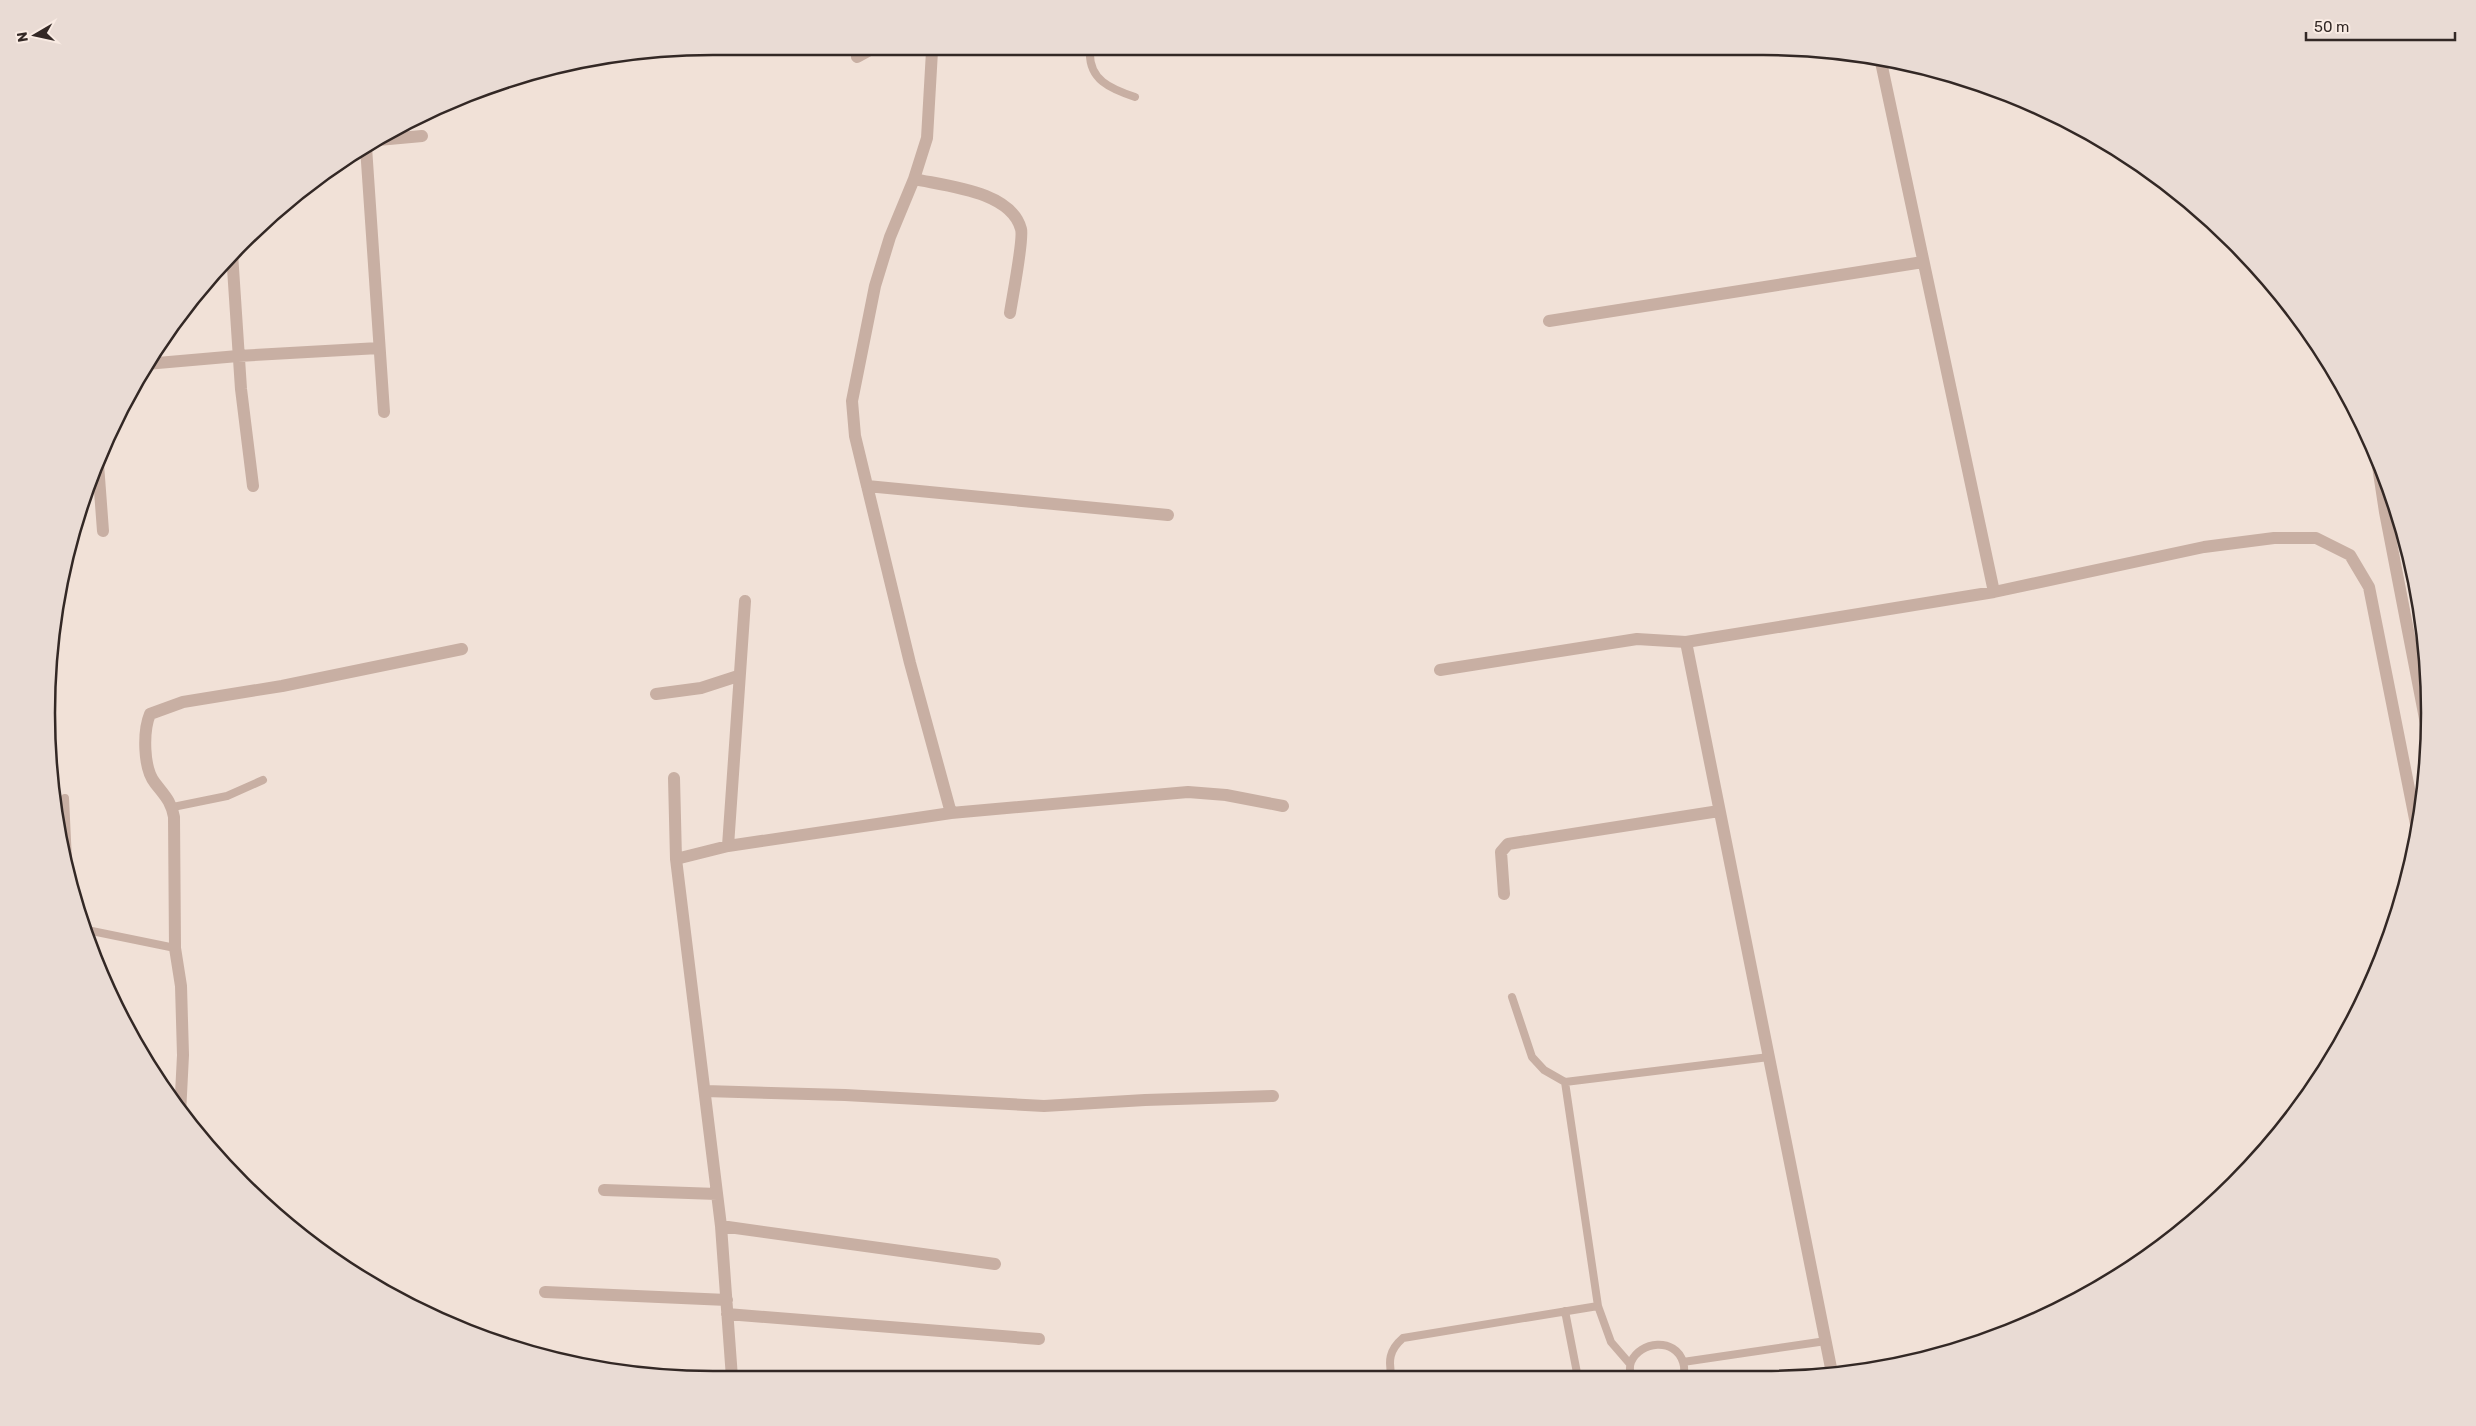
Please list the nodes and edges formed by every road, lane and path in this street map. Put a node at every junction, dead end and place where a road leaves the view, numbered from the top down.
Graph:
1 (932, 55) edge
2 (1090, 55) edge
3 (1882, 66) edge
4 (1135, 97) dead end
5 (422, 136) dead end
6 (392, 139) edge
7 (366, 154) edge
8 (914, 179) junction
9 (1923, 262) junction
10 (233, 264) edge
11 (1010, 313) dead end
12 (1549, 321) dead end
13 (379, 348) junction
14 (238, 356) junction
15 (156, 363) edge
16 (384, 412) dead end
17 (98, 479) edge
18 (253, 486) dead end
19 (867, 486) junction
20 (2381, 489) edge
21 (1168, 515) dead end
22 (103, 531) dead end
23 (1994, 592) junction
24 (745, 601) dead end
25 (1686, 642) junction
26 (462, 649) dead end
27 (1440, 670) dead end
28 (738, 676) junction
29 (656, 694) dead end
30 (2421, 696) edge
31 (674, 778) dead end
32 (263, 780) dead end
33 (65, 798) dead end
34 (1283, 806) dead end
35 (172, 807) junction
36 (2413, 810) edge
37 (1719, 811) junction
38 (950, 813) junction
39 (67, 833) edge
40 (728, 846) junction
41 (676, 859) junction
42 (1504, 894) dead end
43 (92, 931) edge
44 (175, 948) junction
45 (1512, 996) dead end
46 (1768, 1057) junction
47 (1566, 1082) junction
48 (704, 1091) junction
49 (1273, 1096) dead end
50 (181, 1100) edge
51 (604, 1190) dead end
52 (717, 1194) junction
53 (721, 1226) junction
54 (996, 1264) dead end
55 (545, 1292) dead end
56 (726, 1300) junction
57 (1598, 1306) junction
58 (1565, 1311) junction
59 (727, 1314) junction
60 (1038, 1339) dead end
61 (1826, 1341) junction
62 (1683, 1362) junction
63 (1630, 1364) junction
64 (1831, 1367) edge
65 (731, 1371) edge
66 (1391, 1371) edge
67 (1577, 1371) edge
68 (1630, 1371) edge
69 (1684, 1371) edge

1 - 8 street
2 - 4 lane
3 - 9 street
5 - 6 street
7 - 13 street
8 - 11 street
8 - 19 street
9 - 12 street
9 - 23 street
10 - 14 street
13 - 14 street
13 - 16 street
14 - 15 street
14 - 18 street
17 - 22 street
19 - 21 street
19 - 38 street
20 - 30 street
23 - 25 street
23 - 36 street
24 - 28 street
25 - 27 street
25 - 37 street
26 - 35 street
28 - 29 street
28 - 40 street
31 - 41 street
32 - 35 lane
33 - 39 lane
34 - 38 street
35 - 44 street
37 - 42 street
37 - 46 street
38 - 40 street
40 - 41 street
41 - 48 street
43 - 44 lane
44 - 50 street
45 - 47 lane
46 - 47 lane
46 - 61 street
47 - 57 lane
48 - 49 street
48 - 52 street
51 - 52 street
52 - 53 street
53 - 54 street
53 - 56 street
55 - 56 street
56 - 59 street
57 - 58 lane
57 - 63 lane
58 - 66 lane
58 - 67 lane
59 - 60 street
59 - 65 street
61 - 62 lane
61 - 64 street
62 - 63 lane
62 - 69 lane
63 - 68 lane

